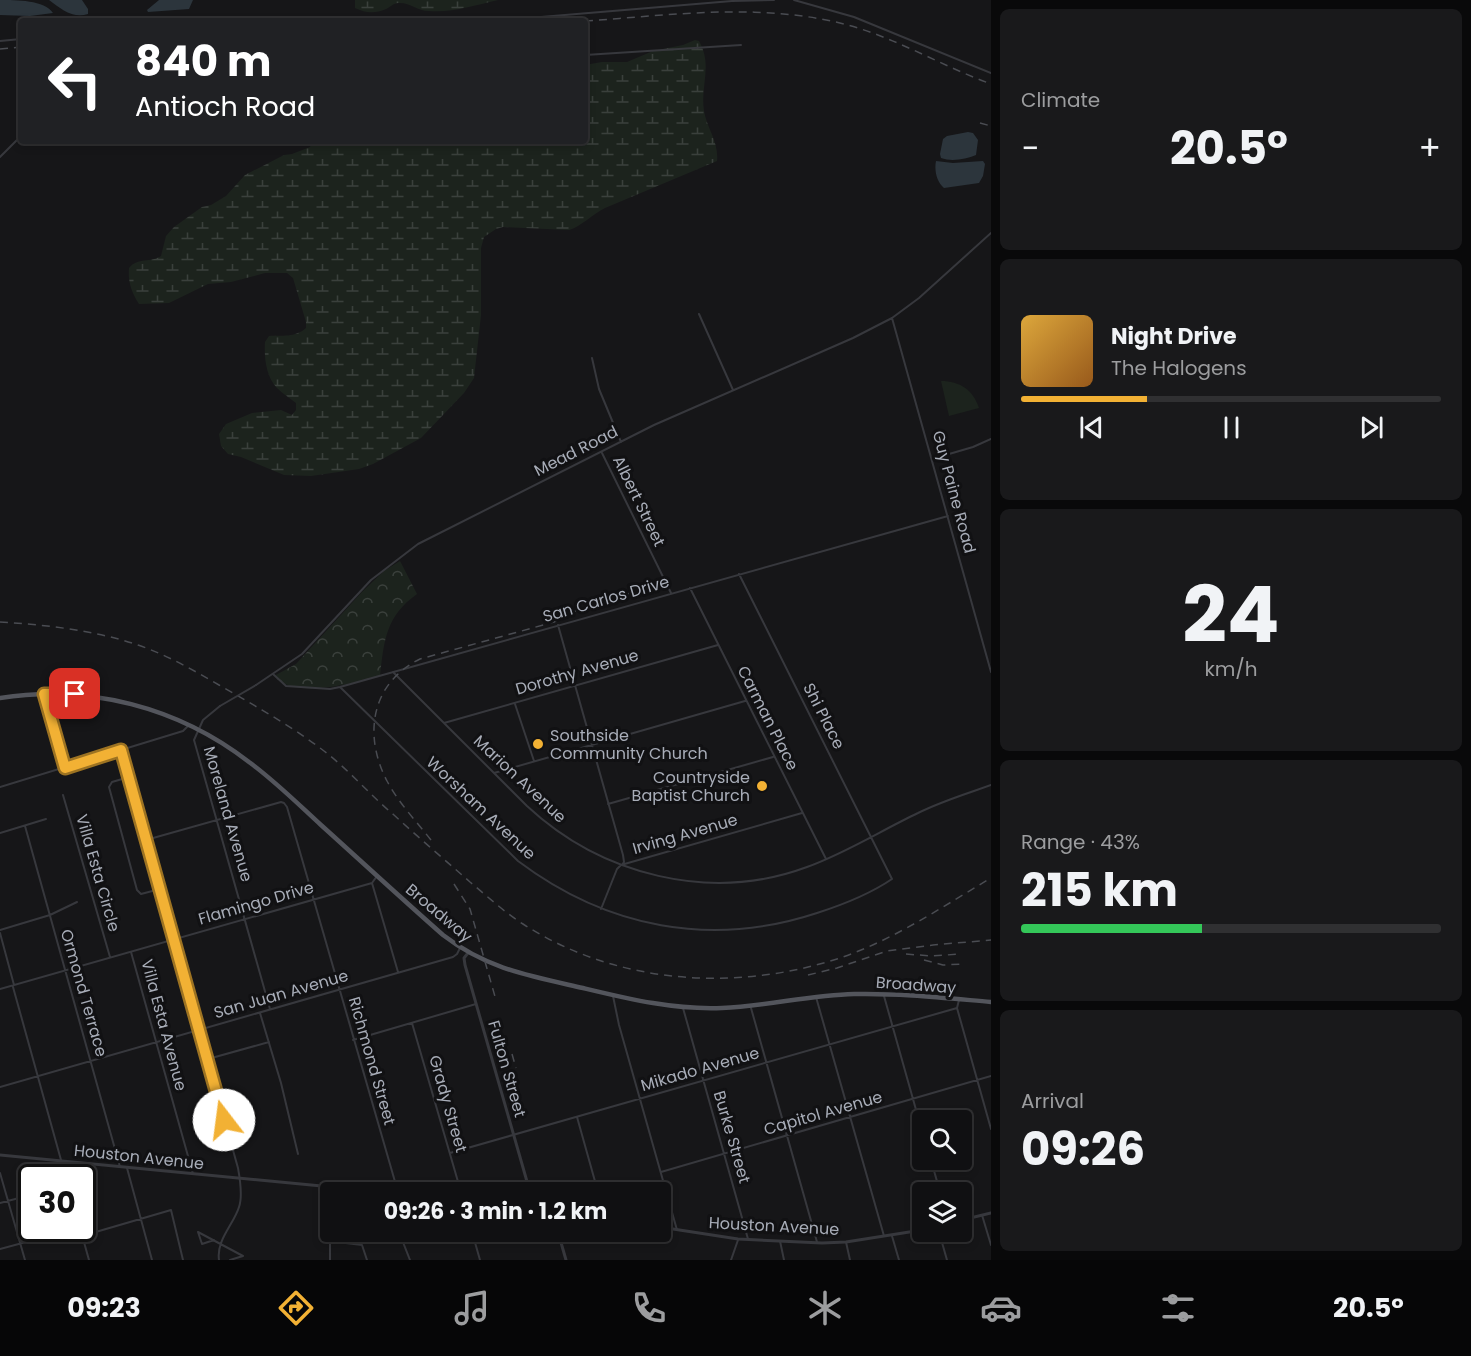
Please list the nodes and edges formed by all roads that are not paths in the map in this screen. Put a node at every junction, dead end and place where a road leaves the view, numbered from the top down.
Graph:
1 (774, 0) edge
2 (794, 0) edge
3 (529, 18) edge
4 (18, 39) edge
5 (0, 41) edge
6 (741, 45) dead end
7 (588, 55) edge
8 (991, 74) edge
9 (18, 139) edge
10 (0, 157) edge
11 (991, 233) edge
12 (699, 314) dead end
13 (892, 318) junction
14 (592, 358) dead end
15 (733, 390) junction
16 (991, 439) edge
17 (621, 442) junction
18 (601, 452) junction
19 (932, 459) junction
20 (948, 516) junction
21 (738, 574) junction
22 (690, 588) junction
23 (671, 593) junction
24 (558, 625) junction
25 (718, 645) junction
26 (393, 672) junction
27 (991, 672) edge
28 (273, 674) junction
29 (575, 686) junction
30 (340, 687) junction
31 (44, 694) junction
32 (0, 698) edge
33 (746, 700) junction
34 (515, 702) junction
35 (444, 723) junction
36 (189, 725) junction
37 (200, 730) junction
38 (592, 745) junction
39 (121, 750) junction
40 (774, 757) junction
41 (534, 761) junction
42 (65, 768) junction
43 (494, 773) junction
44 (129, 777) junction
45 (991, 785) edge
46 (0, 787) edge
47 (63, 795) dead end
48 (608, 804) junction
49 (802, 813) junction
50 (46, 819) dead end
51 (217, 820) junction
52 (25, 826) junction
53 (0, 833) edge
54 (870, 836) junction
55 (146, 840) junction
56 (826, 859) junction
57 (621, 865) junction
58 (887, 869) joint
59 (377, 876) junction
60 (372, 883) junction
61 (160, 889) junction
62 (313, 900) junction
63 (77, 902) dead end
64 (601, 909) junction
65 (50, 915) junction
66 (245, 920) junction
67 (0, 931) edge
68 (174, 939) junction
69 (460, 947) junction
70 (131, 952) junction
71 (468, 953) junction
72 (110, 958) junction
73 (65, 971) junction
74 (398, 973) junction
75 (13, 986) junction
76 (0, 989) edge
77 (338, 990) junction
78 (884, 993) junction
79 (613, 996) junction
80 (816, 997) junction
81 (959, 1000) junction
82 (991, 1002) edge
83 (476, 1004) junction
84 (750, 1005) junction
85 (683, 1008) junction
86 (957, 1008) junction
87 (270, 1010) junction
88 (260, 1013) junction
89 (412, 1023) junction
90 (892, 1025) junction
91 (200, 1030) junction
92 (353, 1040) junction
93 (157, 1042) junction
94 (269, 1042) junction
95 (829, 1044) junction
96 (208, 1059) junction
97 (90, 1061) junction
98 (767, 1062) junction
99 (38, 1076) junction
100 (991, 1076) edge
101 (703, 1080) junction
102 (977, 1080) junction
103 (0, 1087) edge
104 (640, 1098) junction
105 (913, 1099) junction
106 (916, 1110) edge
107 (577, 1117) junction
108 (851, 1118) junction
109 (991, 1130) edge
110 (514, 1134) junction
111 (788, 1136) junction
112 (450, 1153) junction
113 (298, 1154) dead end
114 (724, 1154) junction
115 (0, 1155) edge
116 (62, 1161) junction
117 (63, 1164) edge
118 (120, 1167) junction
119 (128, 1167) junction
120 (661, 1172) junction
121 (0, 1173) edge
122 (193, 1174) junction
123 (239, 1179) junction
124 (1, 1180) edge
125 (395, 1182) edge
126 (458, 1182) edge
127 (527, 1182) edge
128 (595, 1182) edge
129 (320, 1187) edge
130 (18, 1198) edge
131 (8, 1201) junction
132 (0, 1203) edge
133 (991, 1213) edge
134 (982, 1215) junction
135 (972, 1218) edge
136 (141, 1219) junction
137 (671, 1229) edge
138 (677, 1230) junction
139 (96, 1232) edge
140 (912, 1232) edge
141 (884, 1236) junction
142 (892, 1236) junction
143 (738, 1239) junction
144 (748, 1239) junction
145 (214, 1240) junction
146 (780, 1240) junction
147 (27, 1242) edge
148 (84, 1242) edge
149 (329, 1242) edge
150 (337, 1242) edge
151 (403, 1242) edge
152 (475, 1242) edge
153 (561, 1242) edge
154 (817, 1242) junction
155 (846, 1242) junction
156 (942, 1242) edge
157 (20, 1244) junction
158 (220, 1244) junction
159 (991, 1245) edge
160 (0, 1250) edge
161 (25, 1260) edge
162 (89, 1260) edge
163 (152, 1260) edge
164 (183, 1260) edge
165 (219, 1260) edge
166 (230, 1260) edge
167 (330, 1260) edge
168 (367, 1260) edge
169 (410, 1260) edge
170 (480, 1260) edge
171 (566, 1260) edge
172 (731, 1260) edge
173 (784, 1260) edge
174 (850, 1260) edge
175 (899, 1260) edge
176 (947, 1260) edge

1 - 3 street
2 - 8 street
4 - 5 street
6 - 7 street
9 - 10 street
11 - 13 street, Mead Road
12 - 15 street
13 - 15 street, Mead Road
13 - 19 street, Guy Paine Road
14 - 17 street
15 - 17 street, Mead Road
16 - 19 street
17 - 18 street, Mead Road
18 - 23 street, Albert Street
18 - 28 street, Mead Road
19 - 20 street, Guy Paine Road
20 - 21 street, San Carlos Drive
20 - 27 street, Guy Paine Road
21 - 22 street, San Carlos Drive
21 - 54 street, Shi Place
22 - 23 street, San Carlos Drive
22 - 25 street, Carman Place
23 - 24 street, San Carlos Drive
24 - 26 street, San Carlos Drive
24 - 29 street
25 - 29 street, Dorothy Avenue
25 - 33 street, Carman Place
26 - 30 street, San Carlos Drive
26 - 35 street, Marion Avenue
28 - 30 street, San Carlos Drive
28 - 37 street, Mead Road, bridge
29 - 34 street, Dorothy Avenue
29 - 38 street
30 - 64 street, Worsham Avenue
31 - 32 main road, Broadway
31 - 36 main road, Broadway
31 - 42 street
33 - 38 street
33 - 40 street, Carman Place
34 - 35 street, Dorothy Avenue
34 - 41 street
35 - 43 street, Marion Avenue
36 - 37 main road, Broadway
36 - 39 street
37 - 51 street, Moreland Avenue
37 - 59 main road, Broadway
38 - 41 street
38 - 48 street
39 - 42 street
39 - 44 street
40 - 48 street
40 - 49 street, Carman Place
41 - 43 street
42 - 46 street
43 - 57 street, Marion Avenue
44 - 55 street
44 - 61 street
45 - 54 street, Marion Avenue
47 - 72 street, Villa Esta Circle
48 - 57 street
49 - 56 street, Carman Place
49 - 57 street, Irving Avenue
50 - 52 street
51 - 55 street
51 - 62 street, Richmond Street
51 - 66 street, Moreland Avenue
52 - 53 street
52 - 65 street, Ormond Terrace
54 - 56 street, Marion Avenue
54 - 58 street, Shi Place
55 - 61 street
56 - 57 street, Marion Avenue
57 - 64 street, Irving Avenue
58 - 64 street, Worsham Avenue
59 - 60 street
59 - 69 main road, Broadway
60 - 62 street, Flamingo Drive
60 - 74 street
61 - 68 street
62 - 66 street, Flamingo Drive
62 - 77 street, Richmond Street
63 - 65 street
65 - 67 street
65 - 73 street, Ormond Terrace
66 - 68 street, Flamingo Drive
66 - 87 street, Moreland Avenue
67 - 75 street
68 - 70 street, Flamingo Drive
68 - 91 street
69 - 71 main road, Broadway
69 - 74 street, San Juan Avenue
70 - 72 street, Flamingo Drive
70 - 93 street, Villa Esta Avenue
71 - 79 main road, Broadway
71 - 83 street, Fulton Street
72 - 73 street, Flamingo Drive
73 - 75 street, Flamingo Drive
73 - 97 street, Ormond Terrace
74 - 77 street, San Juan Avenue
75 - 76 street, Flamingo Drive
75 - 99 street
77 - 87 street, San Juan Avenue
77 - 92 street, Richmond Street
78 - 80 main road, Broadway
78 - 81 main road, Broadway
78 - 90 street
79 - 85 main road, Broadway
79 - 104 street
80 - 84 main road, Broadway
80 - 95 street
81 - 82 main road, Broadway
81 - 86 street
83 - 89 street
83 - 110 street, Fulton Street
84 - 85 main road, Broadway
84 - 98 street
85 - 101 street, Burke Street
86 - 90 street, Mikado Avenue
86 - 102 street
87 - 88 street, San Juan Avenue
88 - 91 street, San Juan Avenue
88 - 94 street
89 - 92 street
89 - 112 street, Grady Street
90 - 95 street, Mikado Avenue
90 - 105 street
91 - 93 street, San Juan Avenue
91 - 96 street
92 - 125 street, Richmond Street
93 - 97 street, San Juan Avenue
93 - 122 street, Villa Esta Avenue
94 - 96 street
94 - 113 street
95 - 98 street, Mikado Avenue
95 - 108 street
96 - 123 street
97 - 99 street, San Juan Avenue
97 - 118 street, Ormond Terrace
98 - 101 street, Mikado Avenue
98 - 111 street
99 - 103 street, San Juan Avenue
99 - 116 street
100 - 102 street, Capitol Avenue
101 - 104 street, Mikado Avenue
101 - 114 street, Burke Street
102 - 105 street, Capitol Avenue
102 - 109 street
104 - 107 street, Mikado Avenue
104 - 120 street
105 - 106 street
105 - 108 street, Capitol Avenue
107 - 110 street, Mikado Avenue
107 - 128 street
108 - 111 street, Capitol Avenue
108 - 141 street
110 - 112 street, Mikado Avenue
110 - 127 street, Fulton Street
111 - 114 street, Capitol Avenue
111 - 154 street
112 - 126 street, Grady Street
114 - 120 street, Capitol Avenue
114 - 144 street, Burke Street
115 - 116 street, Houston Avenue
116 - 117 street
116 - 118 street, Houston Avenue
118 - 119 street, Houston Avenue
119 - 122 street, Houston Avenue
119 - 136 street
120 - 138 street
121 - 124 street
122 - 123 street, Houston Avenue
123 - 129 street, Houston Avenue
123 - 158 street
124 - 131 street
130 - 131 street
131 - 132 street
131 - 157 street
133 - 134 street
134 - 135 street
134 - 159 street
136 - 139 street
136 - 163 street
136 - 164 street
137 - 138 street, Houston Avenue
138 - 143 street, Houston Avenue
140 - 142 street, Houston Avenue
141 - 142 street, Houston Avenue
141 - 155 street, Houston Avenue
142 - 175 street
143 - 144 street, Houston Avenue
143 - 172 street
144 - 146 street, Houston Avenue
145 - 145 street
145 - 158 street
146 - 154 street, Houston Avenue
146 - 173 street
147 - 157 street
148 - 162 street
149 - 167 street
150 - 168 street
151 - 169 street
152 - 170 street
153 - 171 street
154 - 155 street, Houston Avenue
155 - 174 street
156 - 176 street
157 - 160 street
157 - 161 street
158 - 165 street
158 - 166 street

